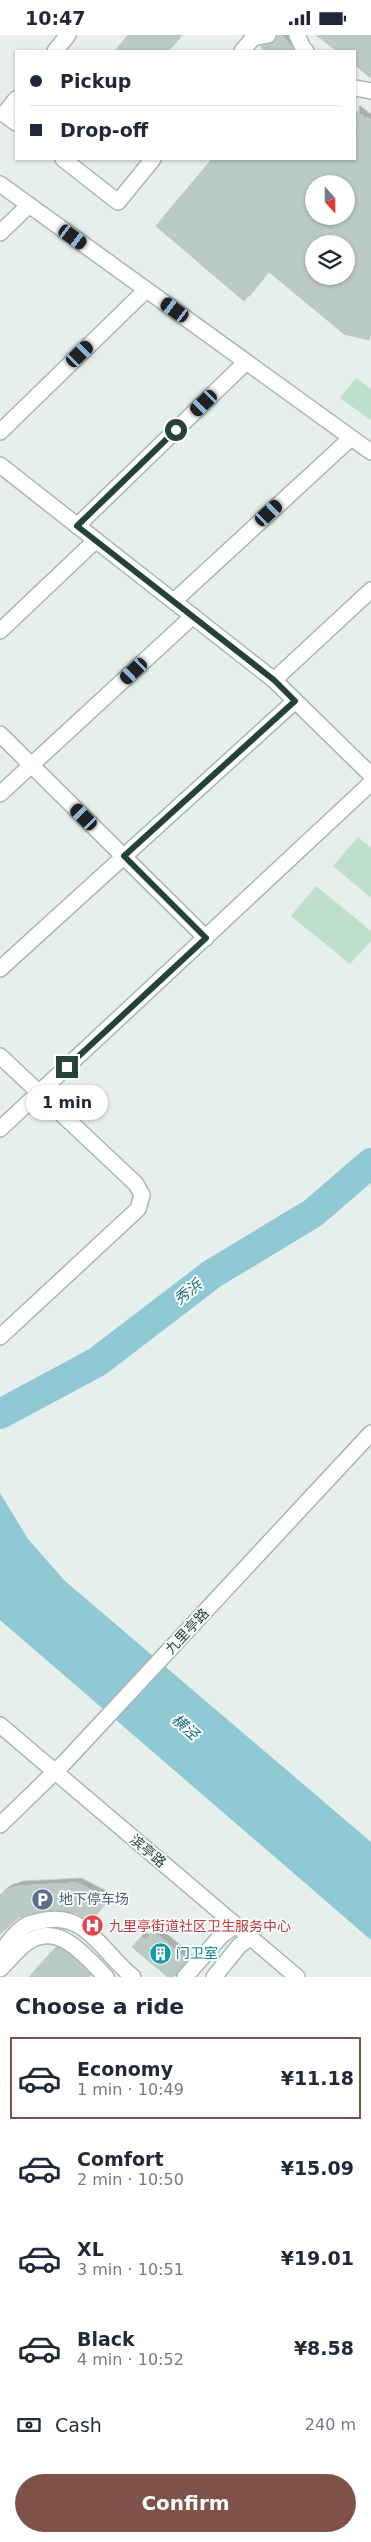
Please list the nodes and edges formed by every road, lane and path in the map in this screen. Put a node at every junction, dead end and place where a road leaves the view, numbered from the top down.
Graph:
1 (68, 35) edge
2 (268, 35) edge
3 (297, 35) edge
4 (56, 50) edge
5 (243, 50) edge
6 (305, 50) edge
7 (356, 88) edge
8 (371, 91) edge
9 (15, 100) edge
10 (15, 122) edge
11 (63, 160) edge
12 (152, 160) edge
13 (0, 184) edge
14 (29, 205) junction
15 (0, 233) edge
16 (146, 289) junction
17 (246, 362) junction
18 (0, 432) edge
19 (351, 438) junction
20 (371, 452) edge
21 (0, 465) edge
22 (77, 526) junction
23 (96, 540) junction
24 (371, 590) edge
25 (174, 601) junction
26 (193, 617) junction
27 (0, 631) edge
28 (274, 680) junction
29 (295, 701) junction
30 (0, 734) edge
31 (32, 765) junction
32 (371, 775) edge
33 (371, 783) edge
34 (0, 794) edge
35 (124, 856) junction
36 (206, 938) junction
37 (0, 969) edge
38 (0, 1056) edge
39 (39, 1092) junction
40 (0, 1129) edge
41 (0, 1337) edge
42 (371, 1433) edge
43 (0, 1725) edge
44 (55, 1772) junction
45 (0, 1825) edge
46 (236, 1925) junction
47 (250, 1938) junction
48 (0, 1952) edge
49 (0, 1969) edge
50 (106, 1977) edge
51 (133, 1977) edge
52 (185, 1977) edge
53 (214, 1977) edge
54 (297, 1977) edge

1 - 4 street
2 - 5 street
3 - 6 street
7 - 8 street
9 - 10 street
11 - 12 street
13 - 14 street
14 - 15 street
14 - 16 street
16 - 17 street
16 - 18 street
17 - 19 street
17 - 22 street
19 - 20 street
19 - 25 street
21 - 22 street
22 - 23 street
23 - 25 street
23 - 27 street
24 - 28 street
25 - 26 street
26 - 28 street
26 - 31 street
28 - 29 street
29 - 32 street
29 - 35 street
30 - 31 street
31 - 34 street
31 - 35 street
33 - 36 street
35 - 36 street
35 - 37 street
36 - 39 street
38 - 39 street
39 - 40 street
39 - 41 street
42 - 44 street, 九里亭路
43 - 44 street, 滨亭路
44 - 45 street, 九里亭路
44 - 46 street, 滨亭路
46 - 47 street, 滨亭路
46 - 52 street
47 - 53 street
47 - 54 street, 滨亭路
48 - 51 street
49 - 50 street

